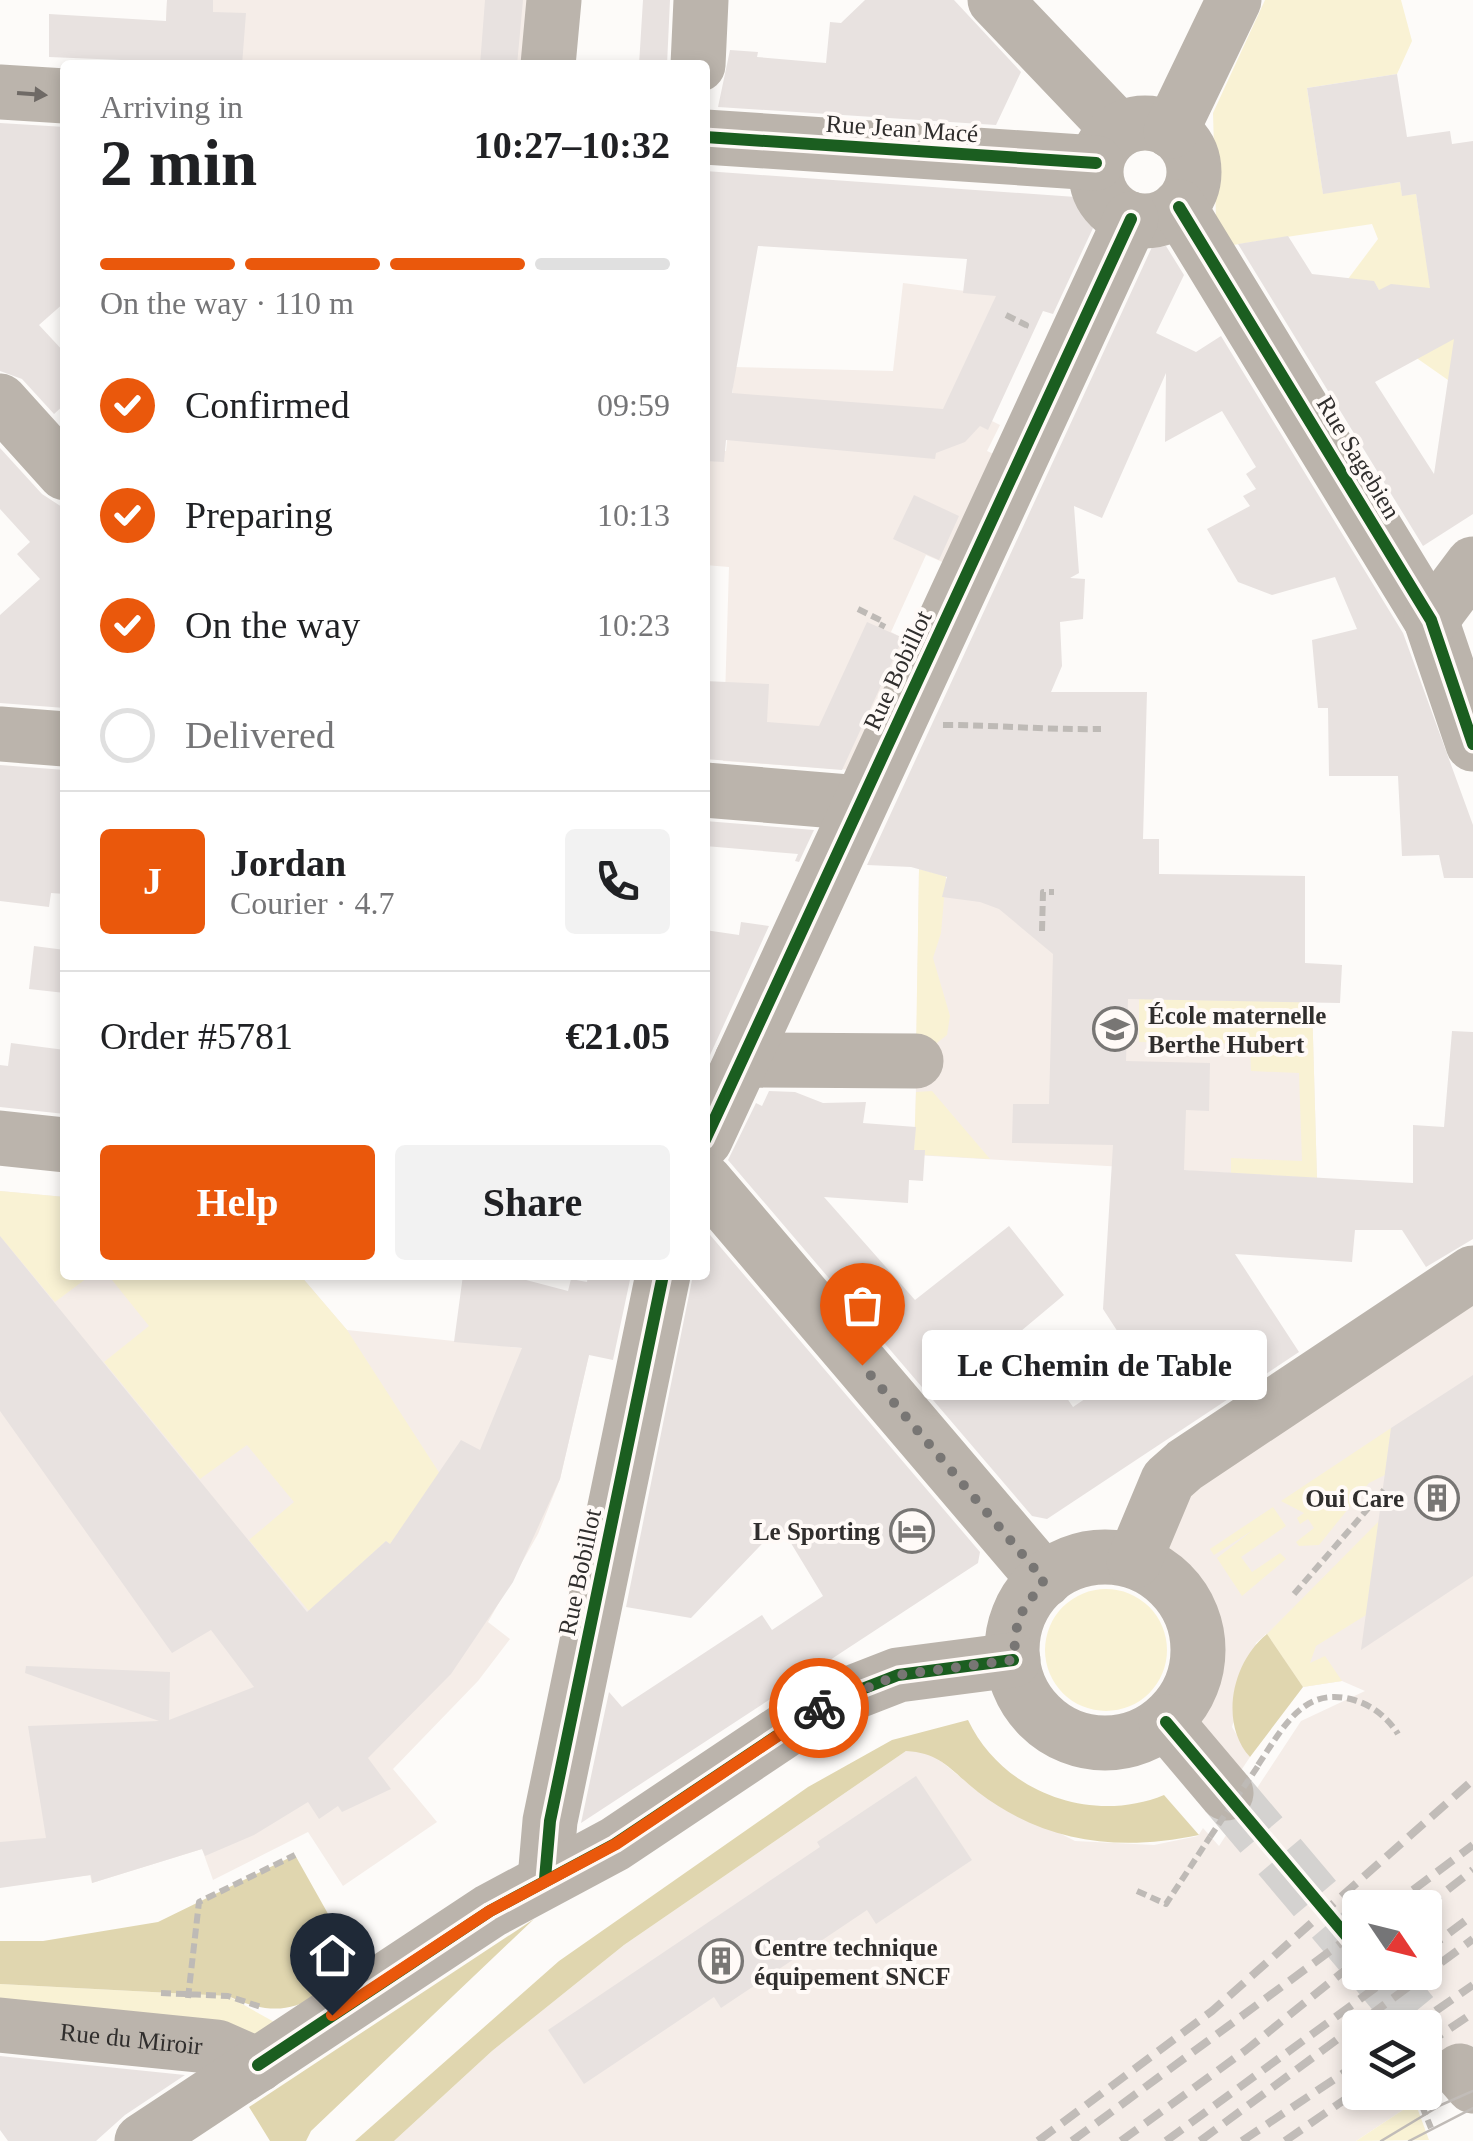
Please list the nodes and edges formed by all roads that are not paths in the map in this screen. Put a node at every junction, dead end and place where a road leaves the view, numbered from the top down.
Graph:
1 (554, 0) edge
2 (701, 0) edge
3 (996, 0) edge
4 (1234, 0) edge
5 (548, 60) edge
6 (698, 60) edge
7 (0, 92) edge
8 (60, 96) edge
9 (710, 138) edge
10 (1129, 141) junction
11 (1155, 213) junction
12 (0, 401) edge
13 (60, 467) edge
14 (1473, 564) edge
15 (1431, 620) junction
16 (0, 734) edge
17 (60, 739) edge
18 (1473, 744) edge
19 (710, 790) edge
20 (860, 803) junction
21 (742, 1060) junction
22 (916, 1061) dead end
23 (710, 1129) edge
24 (0, 1138) edge
25 (60, 1144) edge
26 (710, 1187) edge
27 (1473, 1273) edge
28 (662, 1280) edge
29 (1134, 1561) junction
30 (1044, 1580) junction
31 (1013, 1660) junction
32 (1166, 1722) junction
33 (1231, 1799) tunnel mouth
34 (545, 1879) junction
35 (0, 2025) edge
36 (258, 2065) junction
37 (142, 2141) edge

1 - 5 street
2 - 6 street
3 - 10 street
4 - 10 street
7 -> 8 street
9 - 10 street, Rue Jean Macé
10 - 11 street
10 - 11 street, Rue Bobillot
11 - 15 street, Rue Sagebien
11 - 20 street, Rue Bobillot
12 - 13 street
14 - 15 street
15 - 18 street, Rue Sagebien
16 - 17 street
19 - 20 street
20 - 21 street, Rue Bobillot
21 - 22 street
21 - 23 street, Rue Bobillot
24 - 25 street
26 - 30 street
27 - 29 street
28 - 34 street, Rue Bobillot
29 - 30 street
29 - 32 street
30 - 31 street
31 - 32 street
31 - 34 street
32 - 33 street
34 - 36 street
35 - 36 street, Rue du Miroir
36 - 37 street

